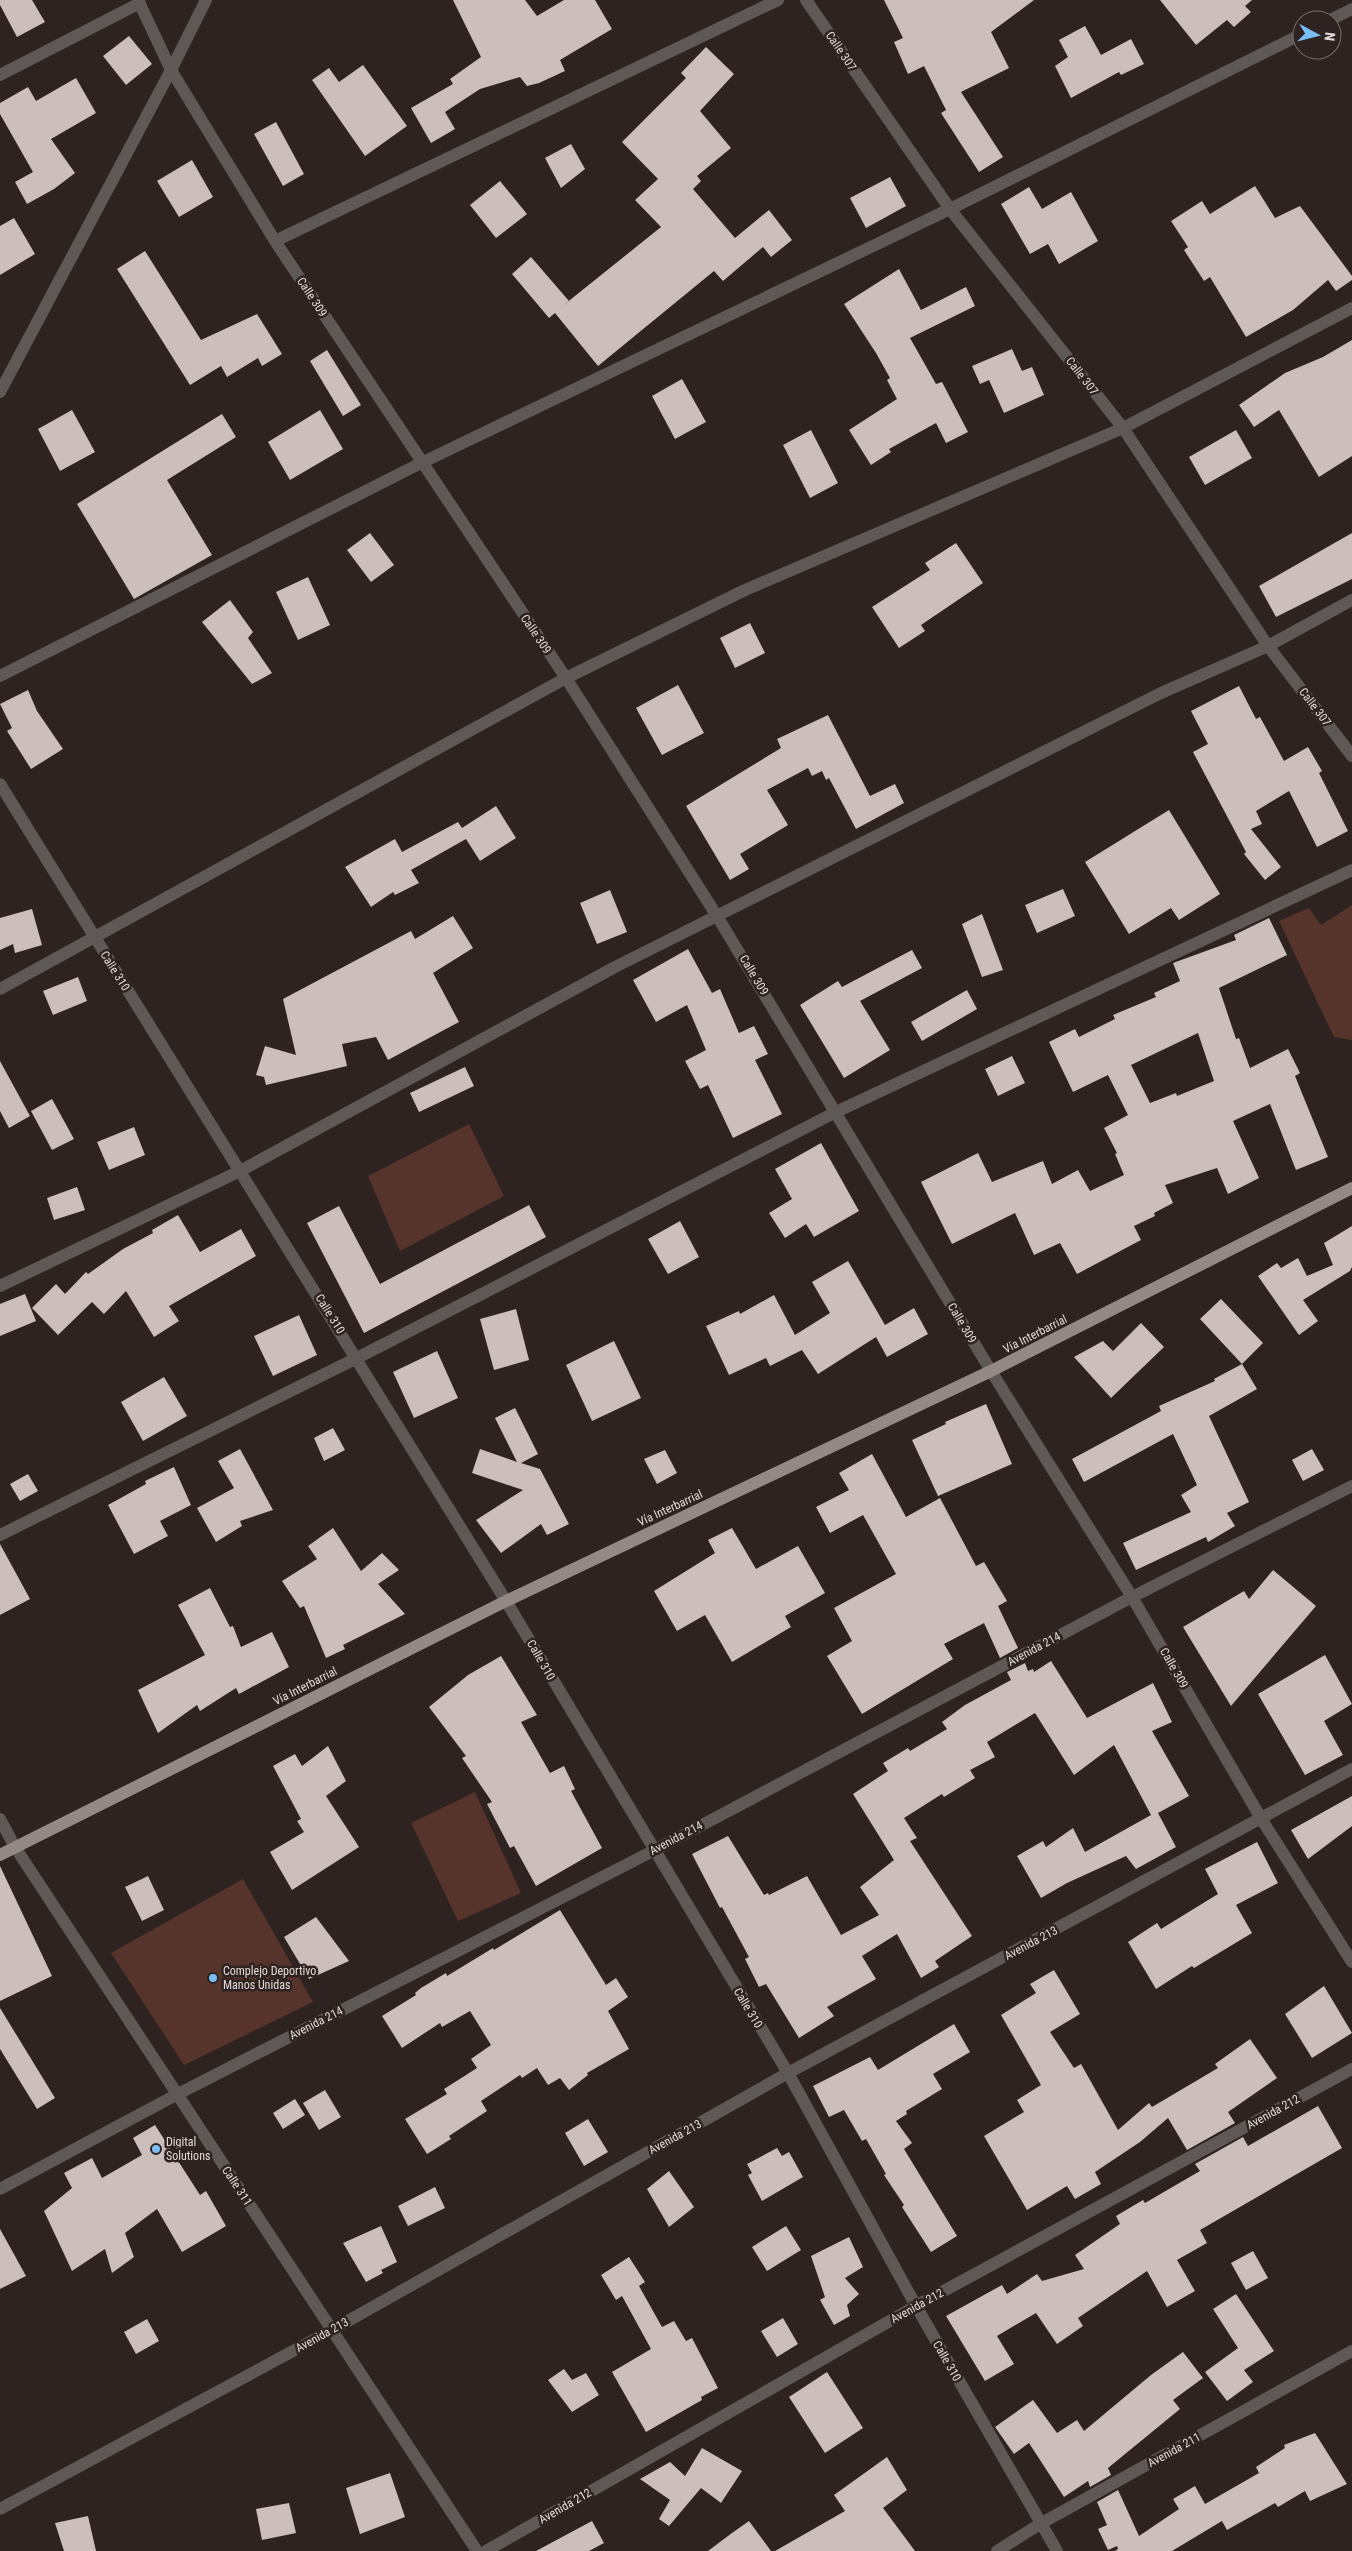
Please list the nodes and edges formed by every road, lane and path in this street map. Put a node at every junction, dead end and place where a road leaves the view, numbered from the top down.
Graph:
1 (206, 0) edge
2 (778, 0) edge
3 (806, 0) edge
4 (139, 1) edge
5 (1292, 39) edge
6 (171, 70) junction
7 (0, 75) edge
8 (950, 209) junction
9 (275, 241) junction
10 (1352, 308) edge
11 (0, 392) edge
12 (1123, 428) junction
13 (420, 463) junction
14 (1352, 600) edge
15 (1268, 646) junction
16 (0, 676) edge
17 (566, 678) junction
18 (1352, 756) edge
19 (0, 784) edge
20 (1352, 870) edge
21 (718, 916) junction
22 (94, 938) junction
23 (0, 989) edge
24 (836, 1112) junction
25 (240, 1171) junction
26 (1352, 1188) edge
27 (0, 1286) edge
28 (357, 1358) junction
29 (991, 1371) junction
30 (1352, 1486) edge
31 (0, 1535) edge
32 (1132, 1596) junction
33 (506, 1601) junction
34 (1352, 1769) edge
35 (0, 1819) edge
36 (1262, 1820) junction
37 (15, 1847) junction
38 (653, 1851) junction
39 (0, 1855) edge
40 (1351, 1958) edge
41 (1352, 2069) edge
42 (788, 2073) junction
43 (176, 2095) junction
44 (0, 2189) edge
45 (916, 2306) junction
46 (332, 2330) junction
47 (1352, 2352) edge
48 (0, 2509) edge
49 (1040, 2524) junction
50 (477, 2551) edge
51 (486, 2551) edge
52 (997, 2551) edge
53 (1057, 2551) edge

1 - 6 street
2 - 9 street
3 - 8 street, Calle 307
4 - 6 street, Calle 309
4 - 7 street
5 - 8 street
6 - 9 street, Calle 309
6 - 11 street
8 - 12 street, Calle 307
8 - 13 street
9 - 13 street, Calle 309
10 - 12 street
12 - 15 street, Calle 307
12 - 17 street
13 - 16 street
13 - 17 street, Calle 309
14 - 15 street
15 - 18 street, Calle 307
15 - 21 street
17 - 21 street, Calle 309
17 - 22 street
19 - 22 street, Calle 310
20 - 24 street
21 - 24 street, Calle 309
21 - 25 street
22 - 23 street
22 - 25 street, Calle 310
24 - 28 street
24 - 29 street, Calle 309
25 - 27 street
25 - 28 street, Calle 310
26 - 29 main road, Vía Interbarrial
28 - 31 street
28 - 33 street, Calle 310
29 - 32 street, Calle 309
29 - 33 main road, Vía Interbarrial
30 - 32 street, Avenida 214
32 - 36 street, Calle 309
32 - 38 street, Avenida 214
33 - 37 main road, Vía Interbarrial
33 - 38 street, Calle 310
34 - 36 street, Avenida 213
35 - 37 street, Calle 311
36 - 40 street, Calle 309
36 - 42 street, Avenida 213
37 - 39 main road, Vía Interbarrial
37 - 43 street, Calle 311
38 - 42 street, Calle 310
38 - 43 street, Avenida 214
41 - 45 street, Avenida 212
42 - 45 street, Calle 310
42 - 46 street, Avenida 213
43 - 44 street, Avenida 214
43 - 46 street, Calle 311
45 - 49 street, Calle 310
45 - 51 street, Avenida 212
46 - 48 street, Avenida 213
46 - 50 street, Calle 311
47 - 49 street, Avenida 211
49 - 52 street, Avenida 211
49 - 53 street, Calle 310

